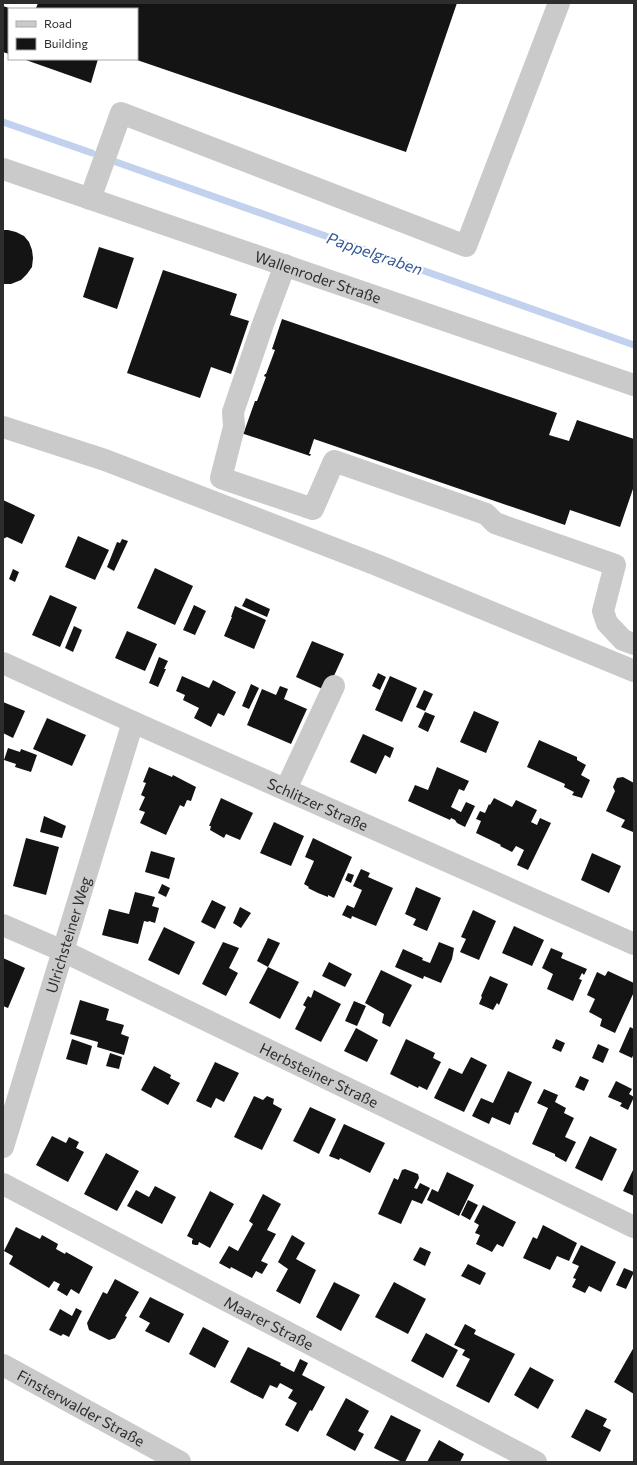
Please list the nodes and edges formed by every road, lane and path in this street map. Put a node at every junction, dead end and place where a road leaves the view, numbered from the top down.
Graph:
1 (559, 3) edge
2 (3, 169) edge
3 (90, 200) junction
4 (285, 265) junction
5 (634, 385) edge
6 (3, 427) edge
7 (634, 644) edge
8 (3, 663) edge
9 (634, 671) edge
10 (334, 686) dead end
11 (133, 722) junction
12 (286, 789) junction
13 (3, 926) edge
14 (634, 944) edge
15 (63, 951) junction
16 (3, 1147) edge
17 (3, 1184) edge
18 (634, 1227) edge
19 (3, 1365) edge
20 (180, 1462) edge
21 (536, 1462) edge

1 - 3 street
2 - 3 street, Wallenroder Straße
3 - 4 street, Wallenroder Straße
4 - 5 street, Wallenroder Straße
4 - 7 street
6 - 9 street
8 - 11 street, Schlitzer Straße
10 - 12 street
11 - 12 street, Schlitzer Straße
11 - 15 street, Ulrichsteiner Weg
12 - 14 street, Schlitzer Straße
13 - 15 street, Herbsteiner Straße
15 - 16 street, Ulrichsteiner Weg
15 - 18 street, Herbsteiner Straße
17 - 21 street, Maarer Straße
19 - 20 street, Finsterwalder Straße

